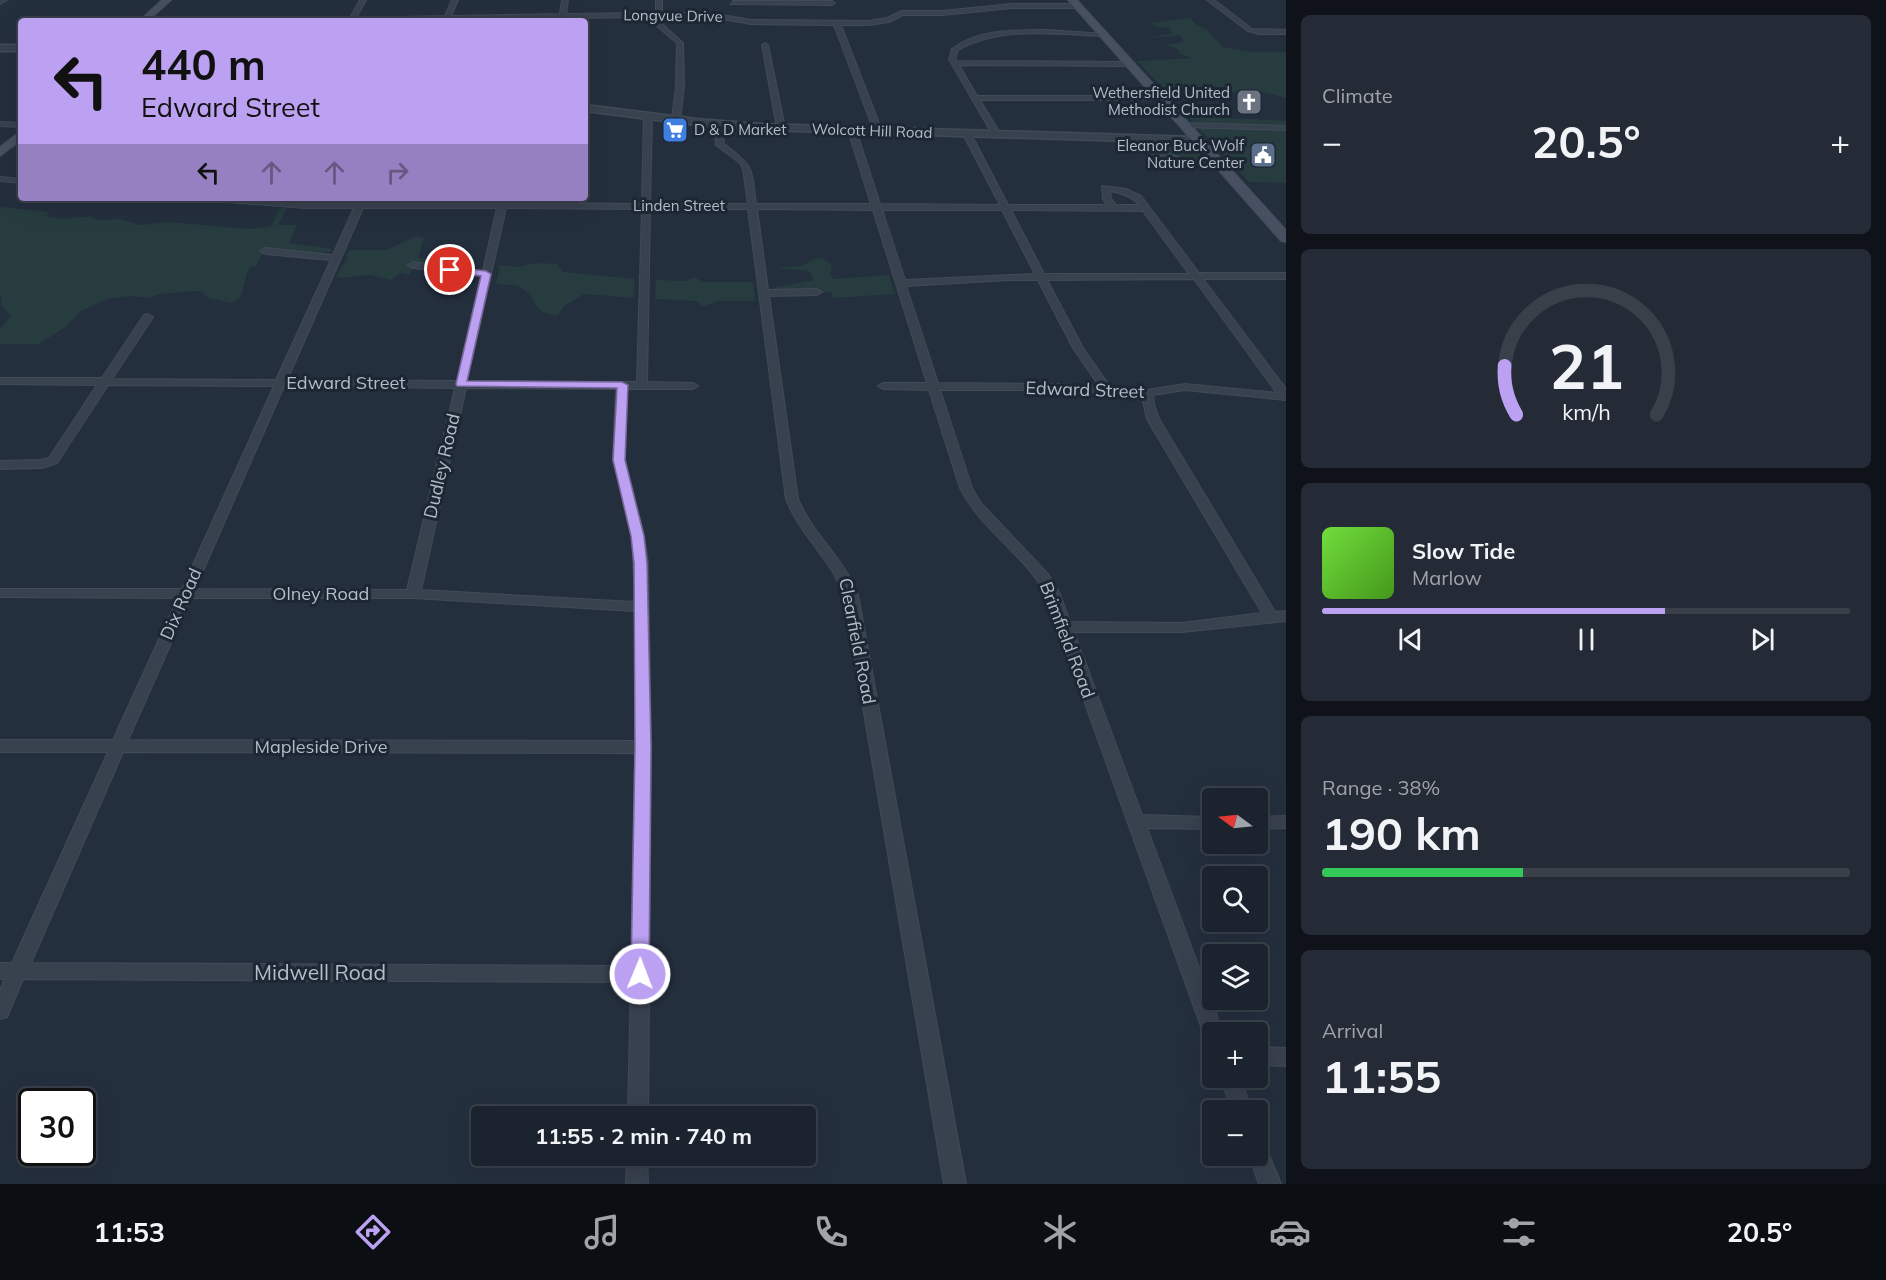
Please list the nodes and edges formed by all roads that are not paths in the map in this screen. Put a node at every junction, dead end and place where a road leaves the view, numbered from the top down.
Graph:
1 (167, 0) edge
2 (363, 0) edge
3 (455, 0) edge
4 (565, 0) edge
5 (659, 0) edge
6 (1210, 0) edge
7 (733, 1) edge
8 (832, 3) dead end
9 (1075, 3) edge
10 (901, 5) dead end
11 (902, 13) junction
12 (658, 15) junction
13 (146, 18) edge
14 (354, 18) edge
15 (447, 18) joint
16 (562, 18) edge
17 (731, 18) junction
18 (837, 23) junction
19 (1286, 32) edge
20 (1102, 33) junction
21 (765, 45) dead end
22 (0, 48) edge
23 (18, 48) edge
24 (955, 63) junction
25 (1129, 64) junction
26 (974, 98) junction
27 (1160, 98) junction
28 (588, 108) edge
29 (648, 116) junction
30 (676, 120) junction
31 (0, 124) edge
32 (718, 124) junction
33 (18, 125) edge
34 (1184, 125) junction
35 (781, 128) junction
36 (1286, 128) edge
37 (852, 130) junction
38 (878, 131) junction
39 (967, 134) junction
40 (997, 135) junction
41 (18, 137) edge
42 (1124, 139) junction
43 (1197, 140) junction
44 (0, 153) edge
45 (1195, 164) dead end
46 (0, 179) edge
47 (18, 181) edge
48 (252, 201) edge
49 (362, 201) edge
50 (503, 202) edge
51 (645, 206) junction
52 (753, 206) junction
53 (876, 207) junction
54 (1006, 207) junction
55 (1114, 208) junction
56 (1146, 208) junction
57 (1286, 238) edge
58 (265, 251) dead end
59 (336, 258) junction
60 (413, 266) dead end
61 (486, 274) junction
62 (1041, 276) junction
63 (1195, 276) junction
64 (1286, 276) edge
65 (901, 283) junction
66 (817, 292) dead end
67 (764, 293) junction
68 (148, 317) dead end
69 (0, 381) edge
70 (105, 382) junction
71 (280, 383) junction
72 (461, 384) junction
73 (642, 384) junction
74 (622, 385) junction
75 (693, 386) dead end
76 (883, 386) dead end
77 (934, 386) junction
78 (1107, 390) junction
79 (1148, 394) junction
80 (1286, 397) edge
81 (0, 465) edge
82 (0, 593) edge
83 (186, 593) junction
84 (413, 594) junction
85 (641, 607) junction
86 (1271, 615) junction
87 (1286, 616) edge
88 (1065, 627) junction
89 (0, 746) edge
90 (118, 746) junction
91 (643, 747) junction
92 (1135, 821) junction
93 (1202, 822) edge
94 (1286, 822) edge
95 (1268, 823) edge
96 (9, 971) edge
97 (640, 974) junction
98 (0, 1011) edge
99 (1209, 1022) edge
100 (1268, 1056) edge
101 (1286, 1057) edge
102 (638, 1106) edge
103 (638, 1166) edge
104 (1263, 1166) edge
105 (637, 1184) edge
106 (955, 1184) edge
107 (1270, 1184) edge

1 - 13 main road
2 - 14 street
3 - 15 street
4 - 16 street
5 - 12 street
6 - 19 street
7 - 8 street
7 - 17 street
9 - 11 street, Longvue Drive
9 - 20 main road
10 - 11 street
11 - 18 street, Longvue Drive
12 - 16 street, Longvue Drive
12 - 17 street, Longvue Drive
12 - 30 street
15 - 16 street, Longvue Drive
17 - 18 street, Longvue Drive
18 - 38 street
20 - 24 street
20 - 25 main road
21 - 35 street
22 - 23 street
24 - 25 street
24 - 26 street
25 - 27 main road
26 - 27 street
26 - 40 street
27 - 34 main road
28 - 29 street, Wolcott Hill Road
29 - 30 street, Wolcott Hill Road
29 - 51 street
30 - 32 street, Wolcott Hill Road
31 - 33 street
32 - 35 street, Wolcott Hill Road
32 - 52 street, Clearfield Road
34 - 36 street
34 - 43 main road
35 - 37 street, Wolcott Hill Road
37 - 38 street, Wolcott Hill Road
37 - 53 street, Brimfield Road
38 - 39 street, Wolcott Hill Road
39 - 40 street, Wolcott Hill Road
39 - 54 street
40 - 42 street, Wolcott Hill Road
41 - 44 main road
42 - 43 street, Wolcott Hill Road
42 - 45 street, Wolcott Hill Road
43 - 57 main road
46 - 47 street
48 - 49 street, Linden Street
49 - 50 street, Linden Street
49 - 59 street, Dix Road
50 - 51 street, Linden Street
50 - 61 street, Dudley Road
51 - 52 street, Linden Street
51 - 73 street
52 - 53 street, Linden Street
52 - 67 street, Clearfield Road
53 - 54 street, Linden Street
53 - 65 street, Brimfield Road
54 - 55 street, Linden Street
54 - 62 street
55 - 56 street, Linden Street
55 - 56 street
56 - 63 street
58 - 59 street
59 - 71 street, Dix Road
60 - 61 street
61 - 72 street, Dudley Road
62 - 63 street
62 - 65 street
62 - 78 street
63 - 64 street
63 - 80 street
65 - 77 street, Brimfield Road
66 - 67 street
67 - 106 street, Clearfield Road
68 - 70 street
69 - 70 street, Edward Street
70 - 71 street, Edward Street
70 - 81 street
71 - 72 street, Edward Street
71 - 83 street, Dix Road
72 - 74 street, Edward Street
72 - 84 street, Dudley Road
73 - 74 street, Edward Street
73 - 75 street, Edward Street
74 - 85 street
76 - 77 street, Edward Street
77 - 78 street, Edward Street
77 - 88 street, Brimfield Road
78 - 79 street, Edward Street
79 - 80 street, Edward Street
79 - 86 street
82 - 83 street, Olney Road
83 - 84 street, Olney Road
83 - 90 street, Dix Road
84 - 85 street, Olney Road
85 - 91 street
86 - 87 street
86 - 88 street
88 - 92 street, Brimfield Road
89 - 90 street, Mapleside Drive
90 - 91 street, Mapleside Drive
90 - 96 street, Dix Road
91 - 97 street
92 - 93 street
92 - 99 street, Brimfield Road
94 - 95 street
96 - 97 street, Midwell Road
96 - 98 street, Dix Road
97 - 102 street
100 - 101 street
103 - 105 street
104 - 107 street

